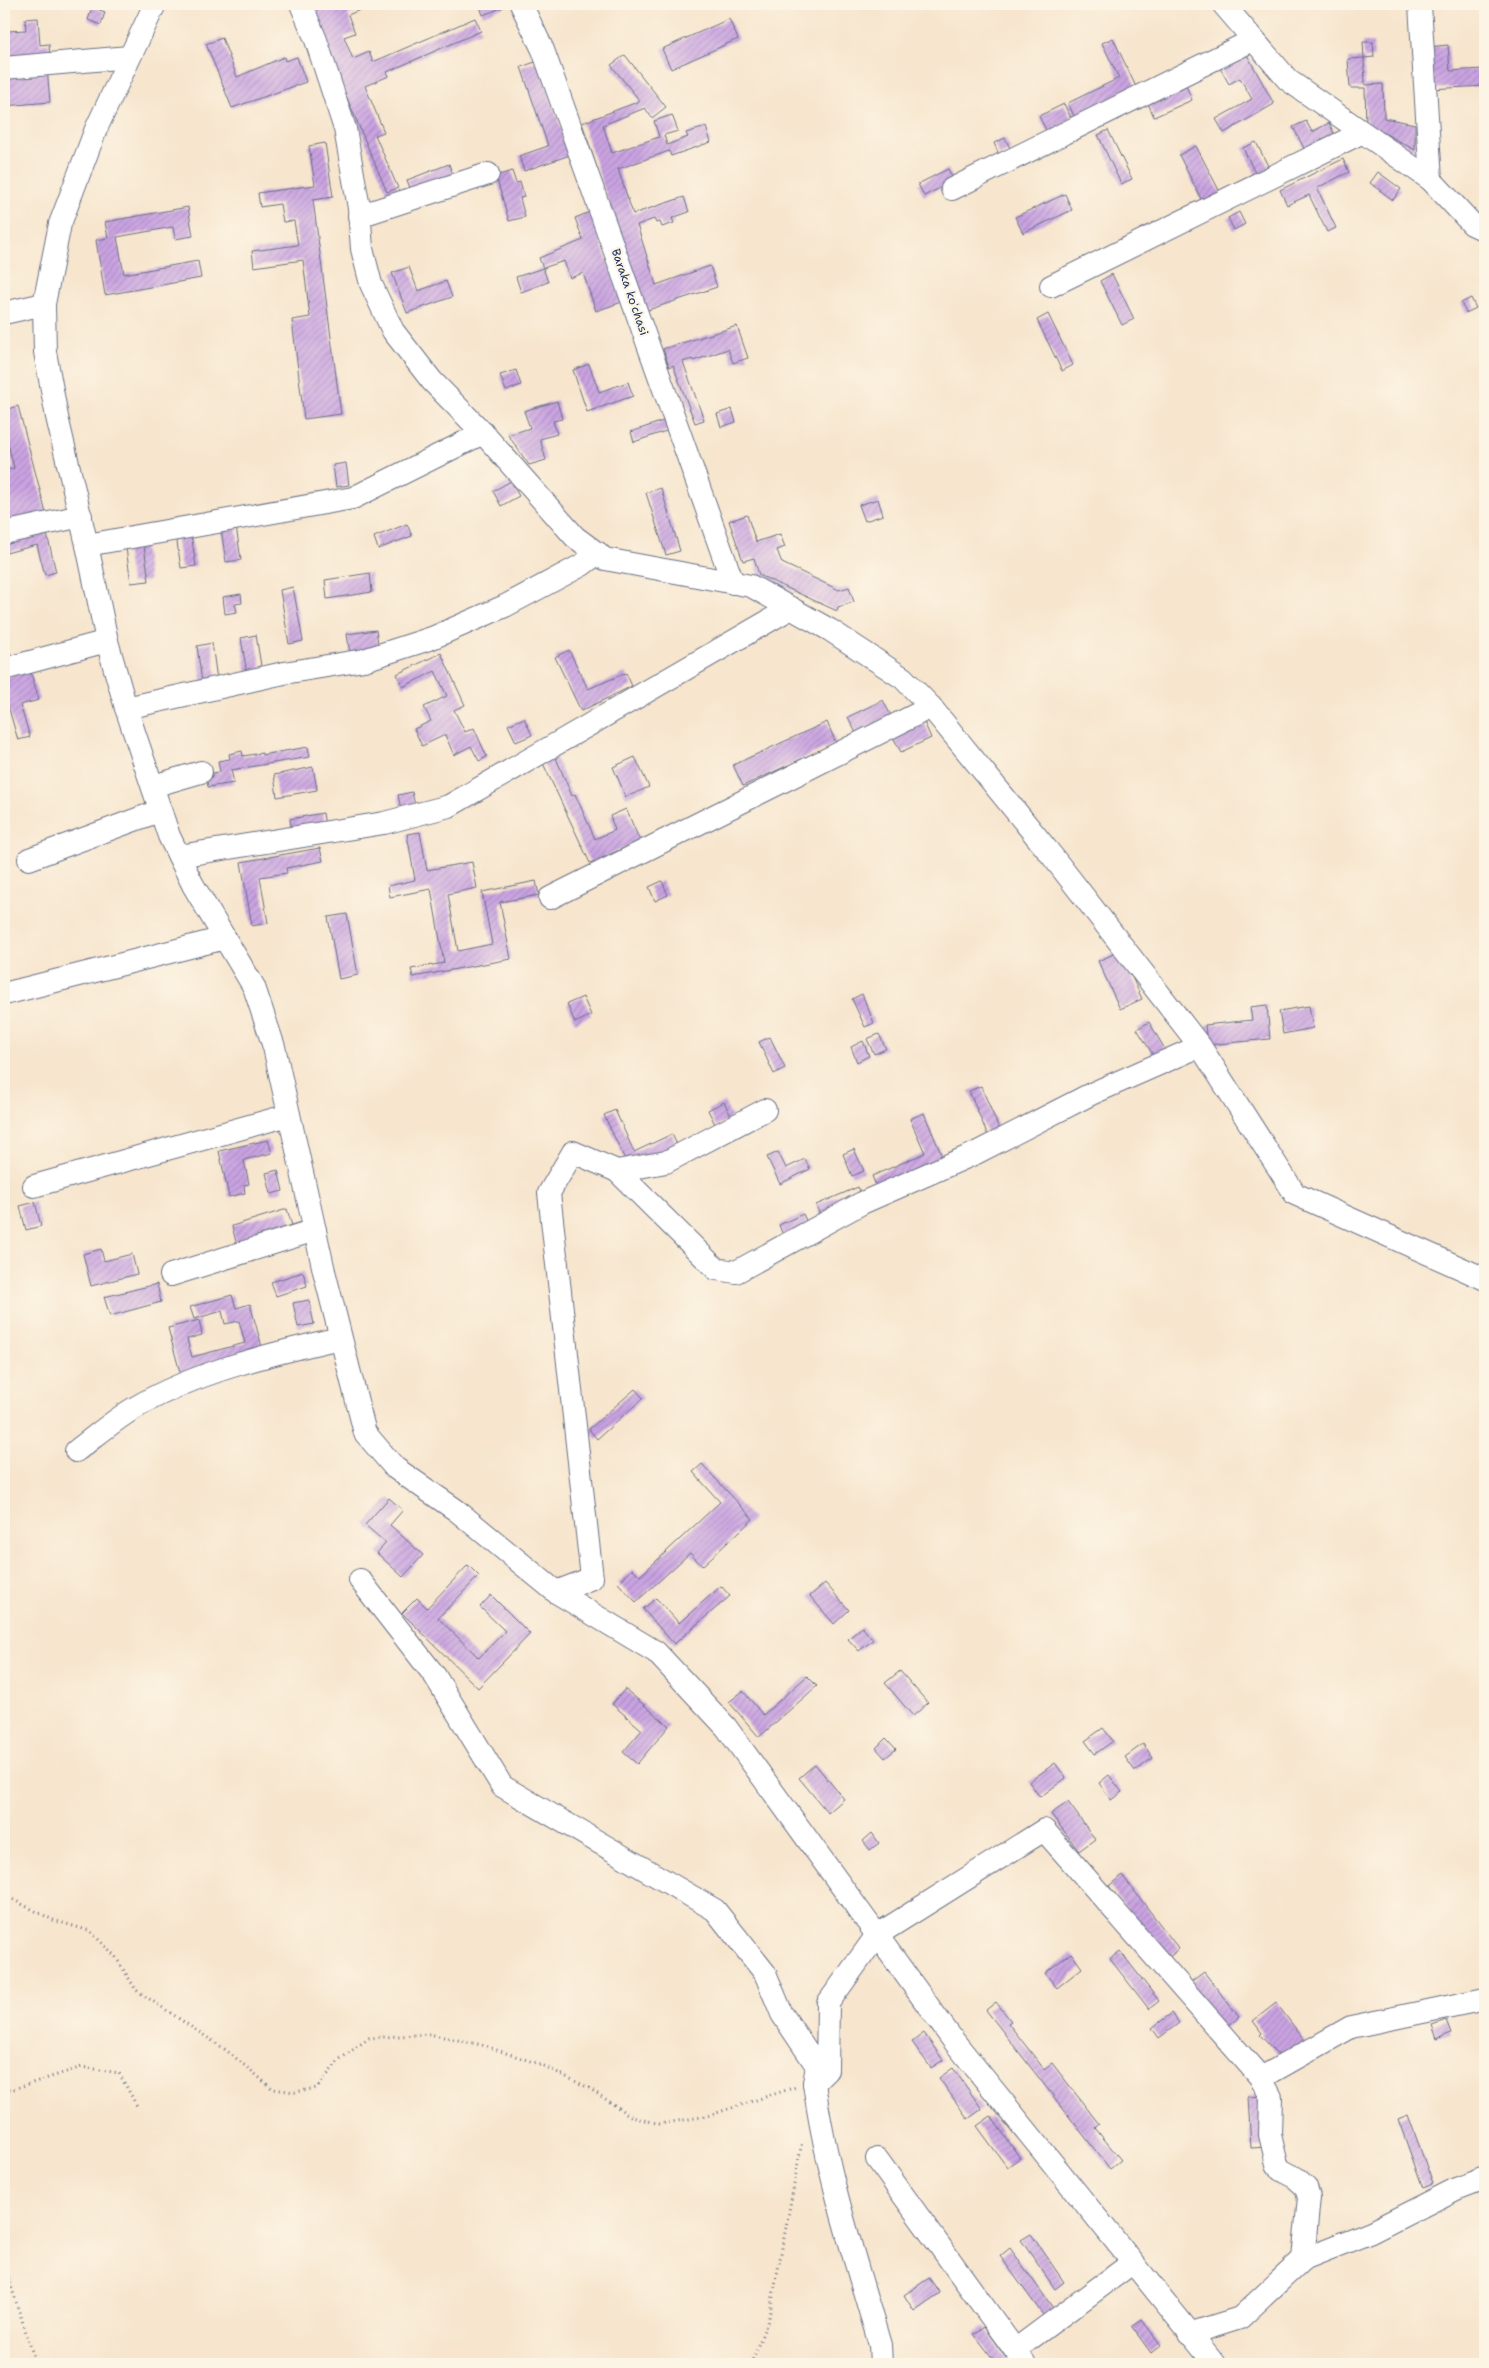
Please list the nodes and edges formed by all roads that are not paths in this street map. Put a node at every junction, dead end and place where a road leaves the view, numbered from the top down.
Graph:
1 (155, 4) edge
2 (300, 4) edge
3 (521, 4) edge
4 (1223, 4) edge
5 (1420, 5) dead end
6 (1253, 40) junction
7 (129, 57) junction
8 (4, 68) edge
9 (1361, 133) junction
10 (488, 174) dead end
11 (1431, 180) junction
12 (952, 189) dead end
13 (360, 216) junction
14 (1485, 230) edge
15 (1051, 286) dead end
16 (44, 304) junction
17 (4, 313) edge
18 (483, 433) junction
19 (81, 516) junction
20 (4, 533) edge
21 (87, 545) junction
22 (598, 553) junction
23 (733, 583) junction
24 (791, 608) junction
25 (107, 641) junction
26 (4, 669) edge
27 (931, 707) junction
28 (126, 708) junction
29 (201, 772) dead end
30 (153, 786) junction
31 (159, 811) junction
32 (179, 856) junction
33 (29, 859) dead end
34 (550, 898) dead end
35 (225, 938) junction
36 (4, 994) edge
37 (1200, 1046) junction
38 (765, 1110) dead end
39 (289, 1115) junction
40 (617, 1171) junction
41 (34, 1186) dead end
42 (315, 1230) junction
43 (171, 1275) dead end
44 (1485, 1278) edge
45 (340, 1338) junction
46 (76, 1451) dead end
47 (360, 1580) dead end
48 (556, 1592) junction
49 (877, 1935) junction
50 (1485, 1999) edge
51 (1261, 2078) junction
52 (814, 2083) junction
53 (877, 2159) dead end
54 (1485, 2178) edge
55 (1303, 2259) junction
56 (1132, 2263) junction
57 (1189, 2334) junction
58 (1020, 2357) edge
59 (881, 2364) edge
60 (1215, 2364) edge

1 - 7 street
2 - 13 street
3 - 23 street, Baraka koʻchasi
4 - 6 street
5 - 11 street
6 - 9 street
6 - 12 street
7 - 8 street
7 - 16 street
9 - 11 street
9 - 15 street
10 - 13 street
11 - 14 street
13 - 18 street
16 - 17 street
16 - 19 street
18 - 21 street
18 - 22 street
19 - 20 street
19 - 21 street
21 - 25 street
22 - 23 street
22 - 28 street
23 - 24 street
24 - 27 street
24 - 32 street
25 - 26 street
25 - 28 street
27 - 34 street
27 - 37 street
28 - 30 street
29 - 30 street
30 - 31 street
31 - 32 street
31 - 33 street
32 - 35 street
35 - 36 street
35 - 39 street
37 - 40 street
37 - 44 street
38 - 40 street
39 - 41 street
39 - 42 street
40 - 48 street
42 - 43 street
42 - 45 street
45 - 46 street
45 - 48 street
47 - 52 street
48 - 49 street
49 - 51 street
49 - 52 street
49 - 56 street
50 - 51 street
51 - 55 street
52 - 59 street
53 - 58 street
54 - 55 street
55 - 57 street
56 - 57 street
56 - 58 street
57 - 60 street

